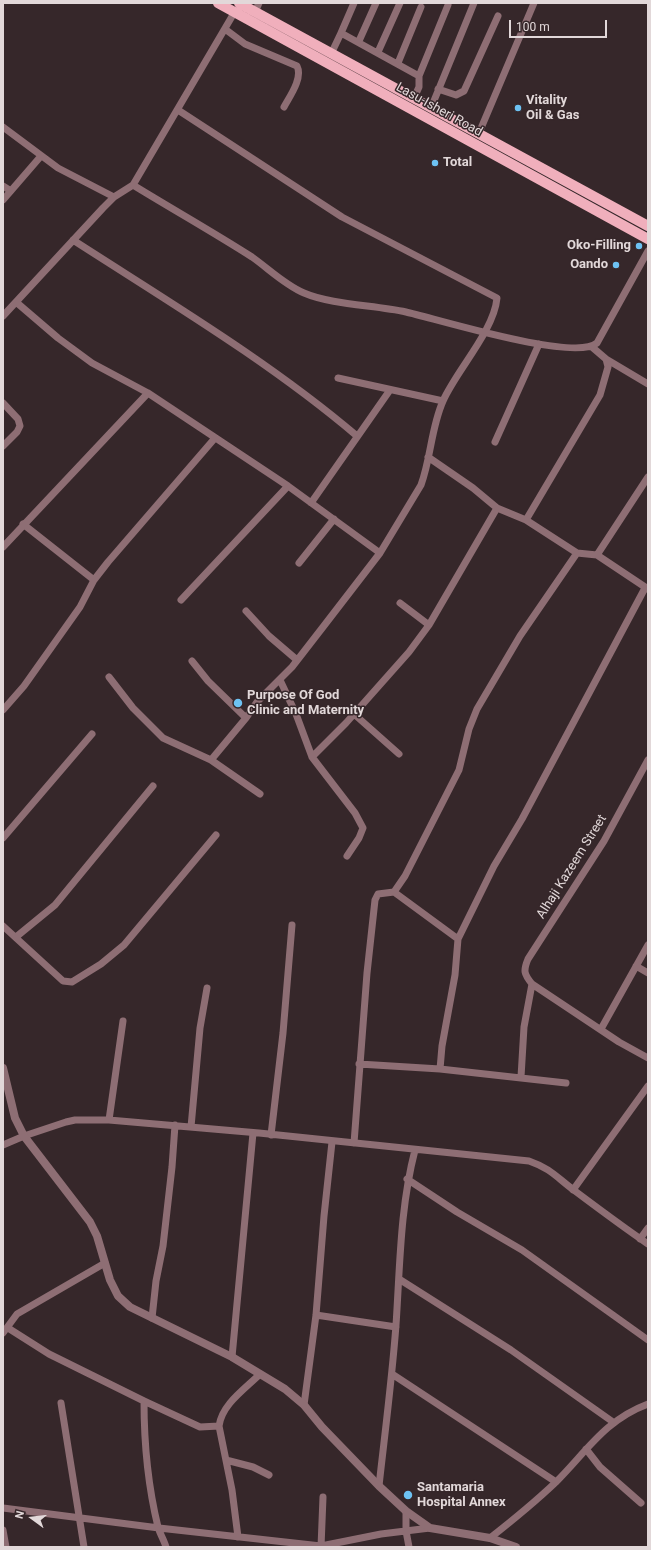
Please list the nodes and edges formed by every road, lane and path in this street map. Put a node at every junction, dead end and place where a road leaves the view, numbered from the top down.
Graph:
1 (218, 3) edge
2 (239, 3) edge
3 (354, 3) edge
4 (376, 3) edge
5 (400, 3) edge
6 (474, 3) edge
7 (534, 3) edge
8 (448, 5) dead end
9 (421, 7) dead end
10 (257, 8) edge
11 (234, 13) junction
12 (498, 16) dead end
13 (225, 29) junction
14 (341, 32) junction
15 (359, 42) junction
16 (378, 52) junction
17 (331, 54) junction
18 (398, 63) junction
19 (419, 76) junction
20 (438, 89) junction
21 (414, 98) junction
22 (284, 107) dead end
23 (431, 108) junction
24 (178, 110) junction
25 (3, 127) edge
26 (479, 133) junction
27 (41, 156) junction
28 (133, 185) junction
29 (3, 186) edge
30 (11, 191) junction
31 (114, 197) junction
32 (3, 200) edge
33 (648, 226) edge
34 (648, 239) edge
35 (73, 240) junction
36 (648, 251) edge
37 (16, 302) junction
38 (3, 316) edge
39 (484, 333) junction
40 (539, 344) junction
41 (592, 347) junction
42 (606, 359) junction
43 (338, 378) dead end
44 (648, 384) edge
45 (390, 390) junction
46 (148, 393) junction
47 (443, 401) junction
48 (3, 404) edge
49 (357, 436) junction
50 (215, 438) junction
51 (495, 442) dead end
52 (3, 446) edge
53 (428, 457) junction
54 (648, 478) edge
55 (288, 486) junction
56 (645, 491) edge
57 (311, 504) junction
58 (497, 508) junction
59 (334, 519) junction
60 (526, 520) junction
61 (23, 524) junction
62 (3, 547) edge
63 (380, 553) junction
64 (577, 553) junction
65 (597, 555) junction
66 (299, 563) dead end
67 (94, 580) junction
68 (646, 589) edge
69 (181, 600) dead end
70 (400, 603) dead end
71 (246, 611) dead end
72 (429, 625) junction
73 (297, 660) junction
74 (192, 661) dead end
75 (109, 677) dead end
76 (280, 680) junction
77 (3, 710) edge
78 (354, 714) junction
79 (246, 718) junction
80 (92, 734) dead end
81 (399, 754) dead end
82 (312, 757) junction
83 (211, 760) junction
84 (648, 760) edge
85 (153, 786) dead end
86 (260, 794) dead end
87 (216, 835) dead end
88 (3, 838) edge
89 (347, 856) dead end
90 (394, 892) junction
91 (292, 925) dead end
92 (3, 926) edge
93 (16, 937) junction
94 (458, 939) junction
95 (648, 945) edge
96 (636, 966) junction
97 (648, 973) edge
98 (532, 984) junction
99 (207, 988) dead end
100 (123, 1021) dead end
101 (601, 1029) junction
102 (648, 1058) edge
103 (359, 1064) junction
104 (440, 1068) junction
105 (3, 1070) edge
106 (522, 1077) junction
107 (566, 1083) dead end
108 (648, 1086) edge
109 (109, 1120) junction
110 (175, 1126) junction
111 (191, 1127) junction
112 (253, 1133) junction
113 (271, 1135) junction
114 (24, 1136) junction
115 (332, 1142) junction
116 (354, 1143) junction
117 (3, 1145) edge
118 (415, 1150) junction
119 (407, 1180) junction
120 (573, 1190) junction
121 (648, 1228) edge
122 (640, 1238) junction
123 (648, 1244) edge
124 (106, 1263) junction
125 (399, 1279) junction
126 (316, 1315) junction
127 (152, 1318) junction
128 (396, 1327) junction
129 (5, 1330) edge
130 (648, 1340) edge
131 (232, 1357) junction
132 (260, 1374) junction
133 (392, 1374) junction
134 (144, 1401) junction
135 (61, 1403) dead end
136 (648, 1404) edge
137 (304, 1405) junction
138 (613, 1422) junction
139 (219, 1426) junction
140 (586, 1448) junction
141 (226, 1460) junction
142 (269, 1475) dead end
143 (556, 1482) junction
144 (379, 1486) junction
145 (323, 1496) dead end
146 (641, 1503) dead end
147 (3, 1508) edge
148 (406, 1511) junction
149 (78, 1517) junction
150 (159, 1528) junction
151 (430, 1528) junction
152 (3, 1530) edge
153 (406, 1531) junction
154 (238, 1537) junction
155 (246, 1538) junction
156 (490, 1538) junction
157 (507, 1545) edge
158 (321, 1546) edge
159 (6, 1547) edge
160 (84, 1547) edge
161 (166, 1547) edge
162 (247, 1547) edge
163 (409, 1547) edge
164 (516, 1547) edge

1 - 11 main road, Lasu-Isheri Road
2 - 10 main road, Lasu-Isheri Road
3 - 14 street
4 - 15 street
5 - 16 street
6 - 20 street
7 - 26 street
8 - 19 street
9 - 18 street
10 - 17 main road, Lasu-Isheri Road
11 - 13 street
11 - 34 main road, Lasu-Isheri Road
12 - 20 street
13 - 22 street
13 - 24 street
14 - 15 street
14 - 17 street
15 - 16 street
16 - 18 street
17 - 21 main road, Lasu-Isheri Road
18 - 19 street
19 - 21 street
20 - 23 street
21 - 23 main road, Lasu-Isheri Road
23 - 26 main road, Lasu-Isheri Road
24 - 28 street
24 - 39 street
25 - 27 street
26 - 33 main road, Lasu-Isheri Road
27 - 30 street
27 - 31 street
28 - 31 street
28 - 39 street
29 - 30 street
30 - 32 street
31 - 35 street
35 - 37 street
35 - 49 street
36 - 41 street
37 - 38 street
37 - 46 street
39 - 40 street
39 - 47 street
40 - 41 street
40 - 51 street
41 - 42 street
42 - 44 street
42 - 60 street
43 - 45 street
45 - 47 street
45 - 49 street
46 - 50 street
46 - 61 street
47 - 53 street
48 - 52 street
49 - 57 street
50 - 55 street
50 - 67 street
53 - 58 street
53 - 63 street
54 - 56 street
55 - 57 street
55 - 69 street
56 - 65 street
57 - 59 street
58 - 60 street
58 - 72 street
59 - 63 street
59 - 66 street
60 - 64 street
61 - 62 street
61 - 67 street
63 - 73 street
64 - 65 street
64 - 90 street
65 - 68 street
67 - 77 street
68 - 94 street
70 - 72 street
71 - 73 street
72 - 78 street
73 - 76 street
74 - 79 street
75 - 83 street
76 - 79 street
76 - 82 street
78 - 81 street
78 - 82 street
79 - 83 street
80 - 88 street
82 - 89 street
83 - 86 street
84 - 98 street, Alhaji Kazeem Street
85 - 93 street
87 - 93 street
90 - 94 street
90 - 103 street
91 - 113 street
92 - 93 street
94 - 104 street
95 - 96 street
96 - 97 street
96 - 101 street
98 - 101 street
98 - 106 street
99 - 111 street
100 - 109 street
101 - 102 street
103 - 104 street
103 - 116 street
104 - 106 street
105 - 114 street
106 - 107 street
108 - 120 street
109 - 110 street
109 - 114 street
110 - 111 street
110 - 127 street
111 - 112 street
112 - 113 street
112 - 131 street
113 - 115 street
114 - 117 street
114 - 124 street
115 - 116 street
115 - 126 street
116 - 118 street
118 - 119 street
118 - 120 street
119 - 125 street
119 - 130 street
120 - 122 street
121 - 122 street
122 - 123 street
124 - 127 street
124 - 129 street
125 - 128 street
125 - 138 street
126 - 128 street
126 - 137 street
127 - 131 street
128 - 133 street
129 - 134 street
131 - 132 street
132 - 137 street
132 - 139 street
133 - 143 street
133 - 144 street
134 - 139 street
134 - 150 street
135 - 149 street
136 - 138 street
137 - 144 street
138 - 140 street
139 - 141 street
140 - 143 street
140 - 146 street
141 - 142 street
141 - 154 street
143 - 156 street
144 - 148 street
145 - 158 street
147 - 149 street
148 - 151 street
148 - 153 street
149 - 150 street
149 - 160 street
150 - 154 street
150 - 161 street
151 - 153 street
151 - 156 street
152 - 159 street
153 - 158 street
153 - 163 street
154 - 155 street
155 - 158 street
155 - 162 street
156 - 157 street
157 - 164 street

